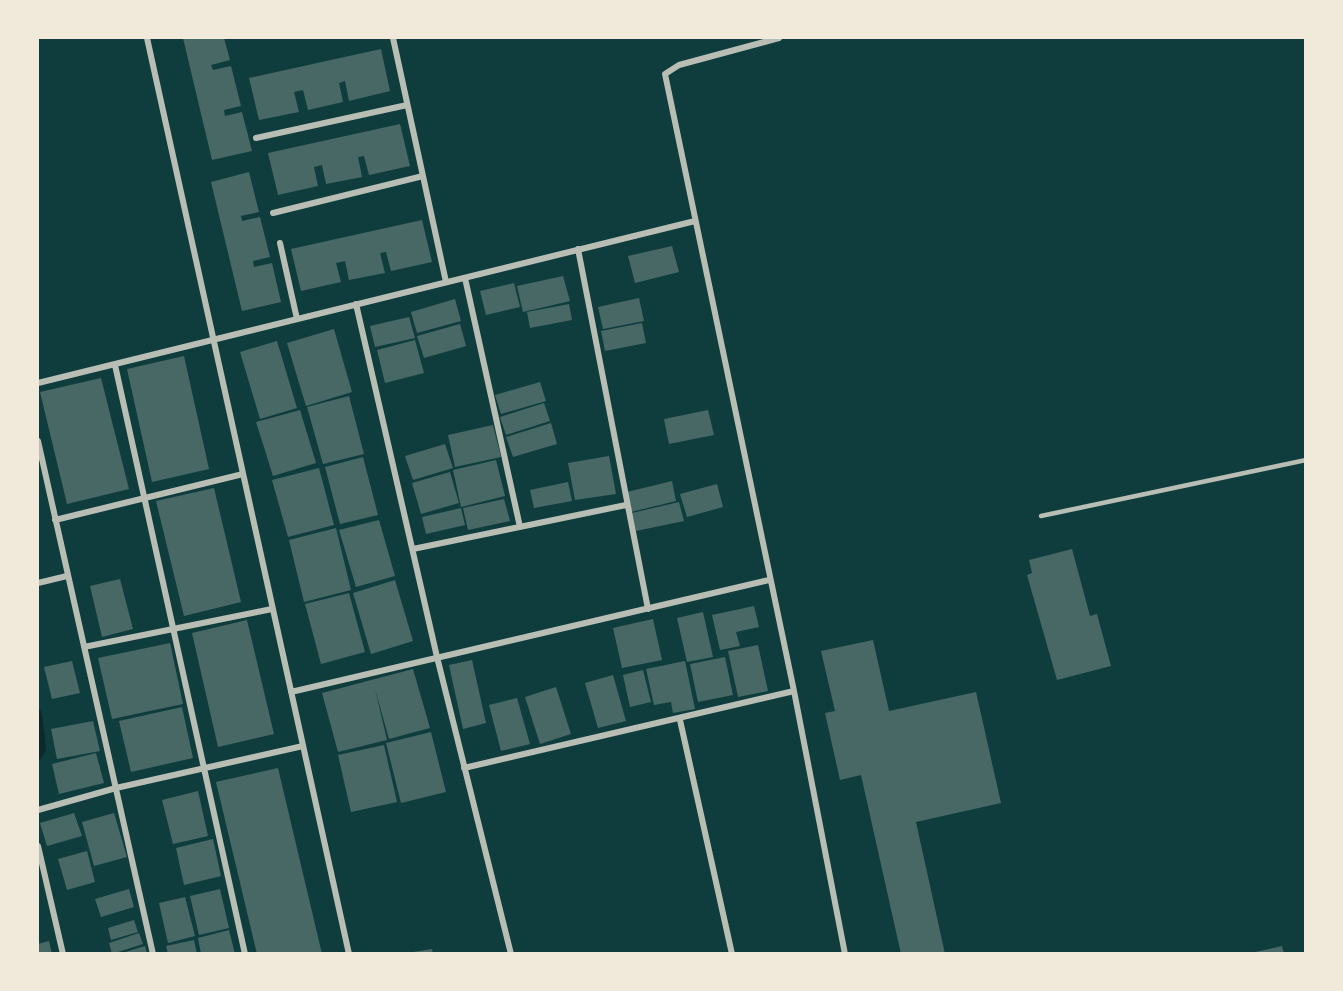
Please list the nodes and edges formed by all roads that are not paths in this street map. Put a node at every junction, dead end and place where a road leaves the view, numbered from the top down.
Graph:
1 (147, 38) edge
2 (393, 38) edge
3 (779, 38) edge
4 (758, 40) edge
5 (407, 105) junction
6 (256, 138) dead end
7 (423, 176) junction
8 (273, 213) dead end
9 (695, 221) junction
10 (280, 243) dead end
11 (578, 249) junction
12 (465, 278) junction
13 (446, 282) junction
14 (356, 304) junction
15 (297, 319) junction
16 (214, 339) junction
17 (114, 365) junction
18 (38, 383) edge
19 (38, 441) edge
20 (1305, 460) edge
21 (243, 474) junction
22 (144, 498) junction
23 (626, 505) junction
24 (1041, 516) dead end
25 (55, 520) junction
26 (520, 527) junction
27 (413, 549) junction
28 (67, 576) junction
29 (769, 580) junction
30 (38, 584) edge
31 (272, 609) junction
32 (648, 609) junction
33 (173, 629) junction
34 (84, 647) junction
35 (437, 657) junction
36 (794, 691) junction
37 (291, 692) junction
38 (680, 720) junction
39 (303, 746) junction
40 (204, 768) junction
41 (464, 768) junction
42 (116, 788) junction
43 (38, 810) edge
44 (38, 846) edge
45 (63, 954) edge
46 (153, 954) edge
47 (245, 954) edge
48 (349, 954) edge
49 (511, 954) edge
50 (732, 954) edge
51 (844, 954) edge

1 - 16 street
2 - 5 street
3 - 4 street
4 - 9 street
5 - 6 street
5 - 7 street
7 - 8 street
7 - 13 street
9 - 11 street
9 - 29 street
10 - 15 street
11 - 12 street
11 - 23 street
12 - 13 street
12 - 26 street
13 - 14 street
14 - 15 street
14 - 27 street
15 - 16 street
16 - 17 street
16 - 21 street
17 - 18 street
17 - 22 street
19 - 25 street
20 - 24 lane
21 - 22 street
21 - 31 street
22 - 25 street
22 - 33 street
23 - 26 street
23 - 32 street
25 - 28 street
26 - 27 street
27 - 35 street
28 - 30 street
28 - 34 street
29 - 32 street
29 - 36 street
31 - 33 street
31 - 37 street
32 - 35 street
33 - 34 street
33 - 40 street
34 - 42 street
35 - 37 street
35 - 41 street
36 - 38 street
36 - 51 street
37 - 39 street
38 - 41 street
38 - 50 street
39 - 40 street
39 - 48 street
40 - 42 street
40 - 47 street
41 - 49 street
42 - 43 street
42 - 46 street
44 - 45 street

